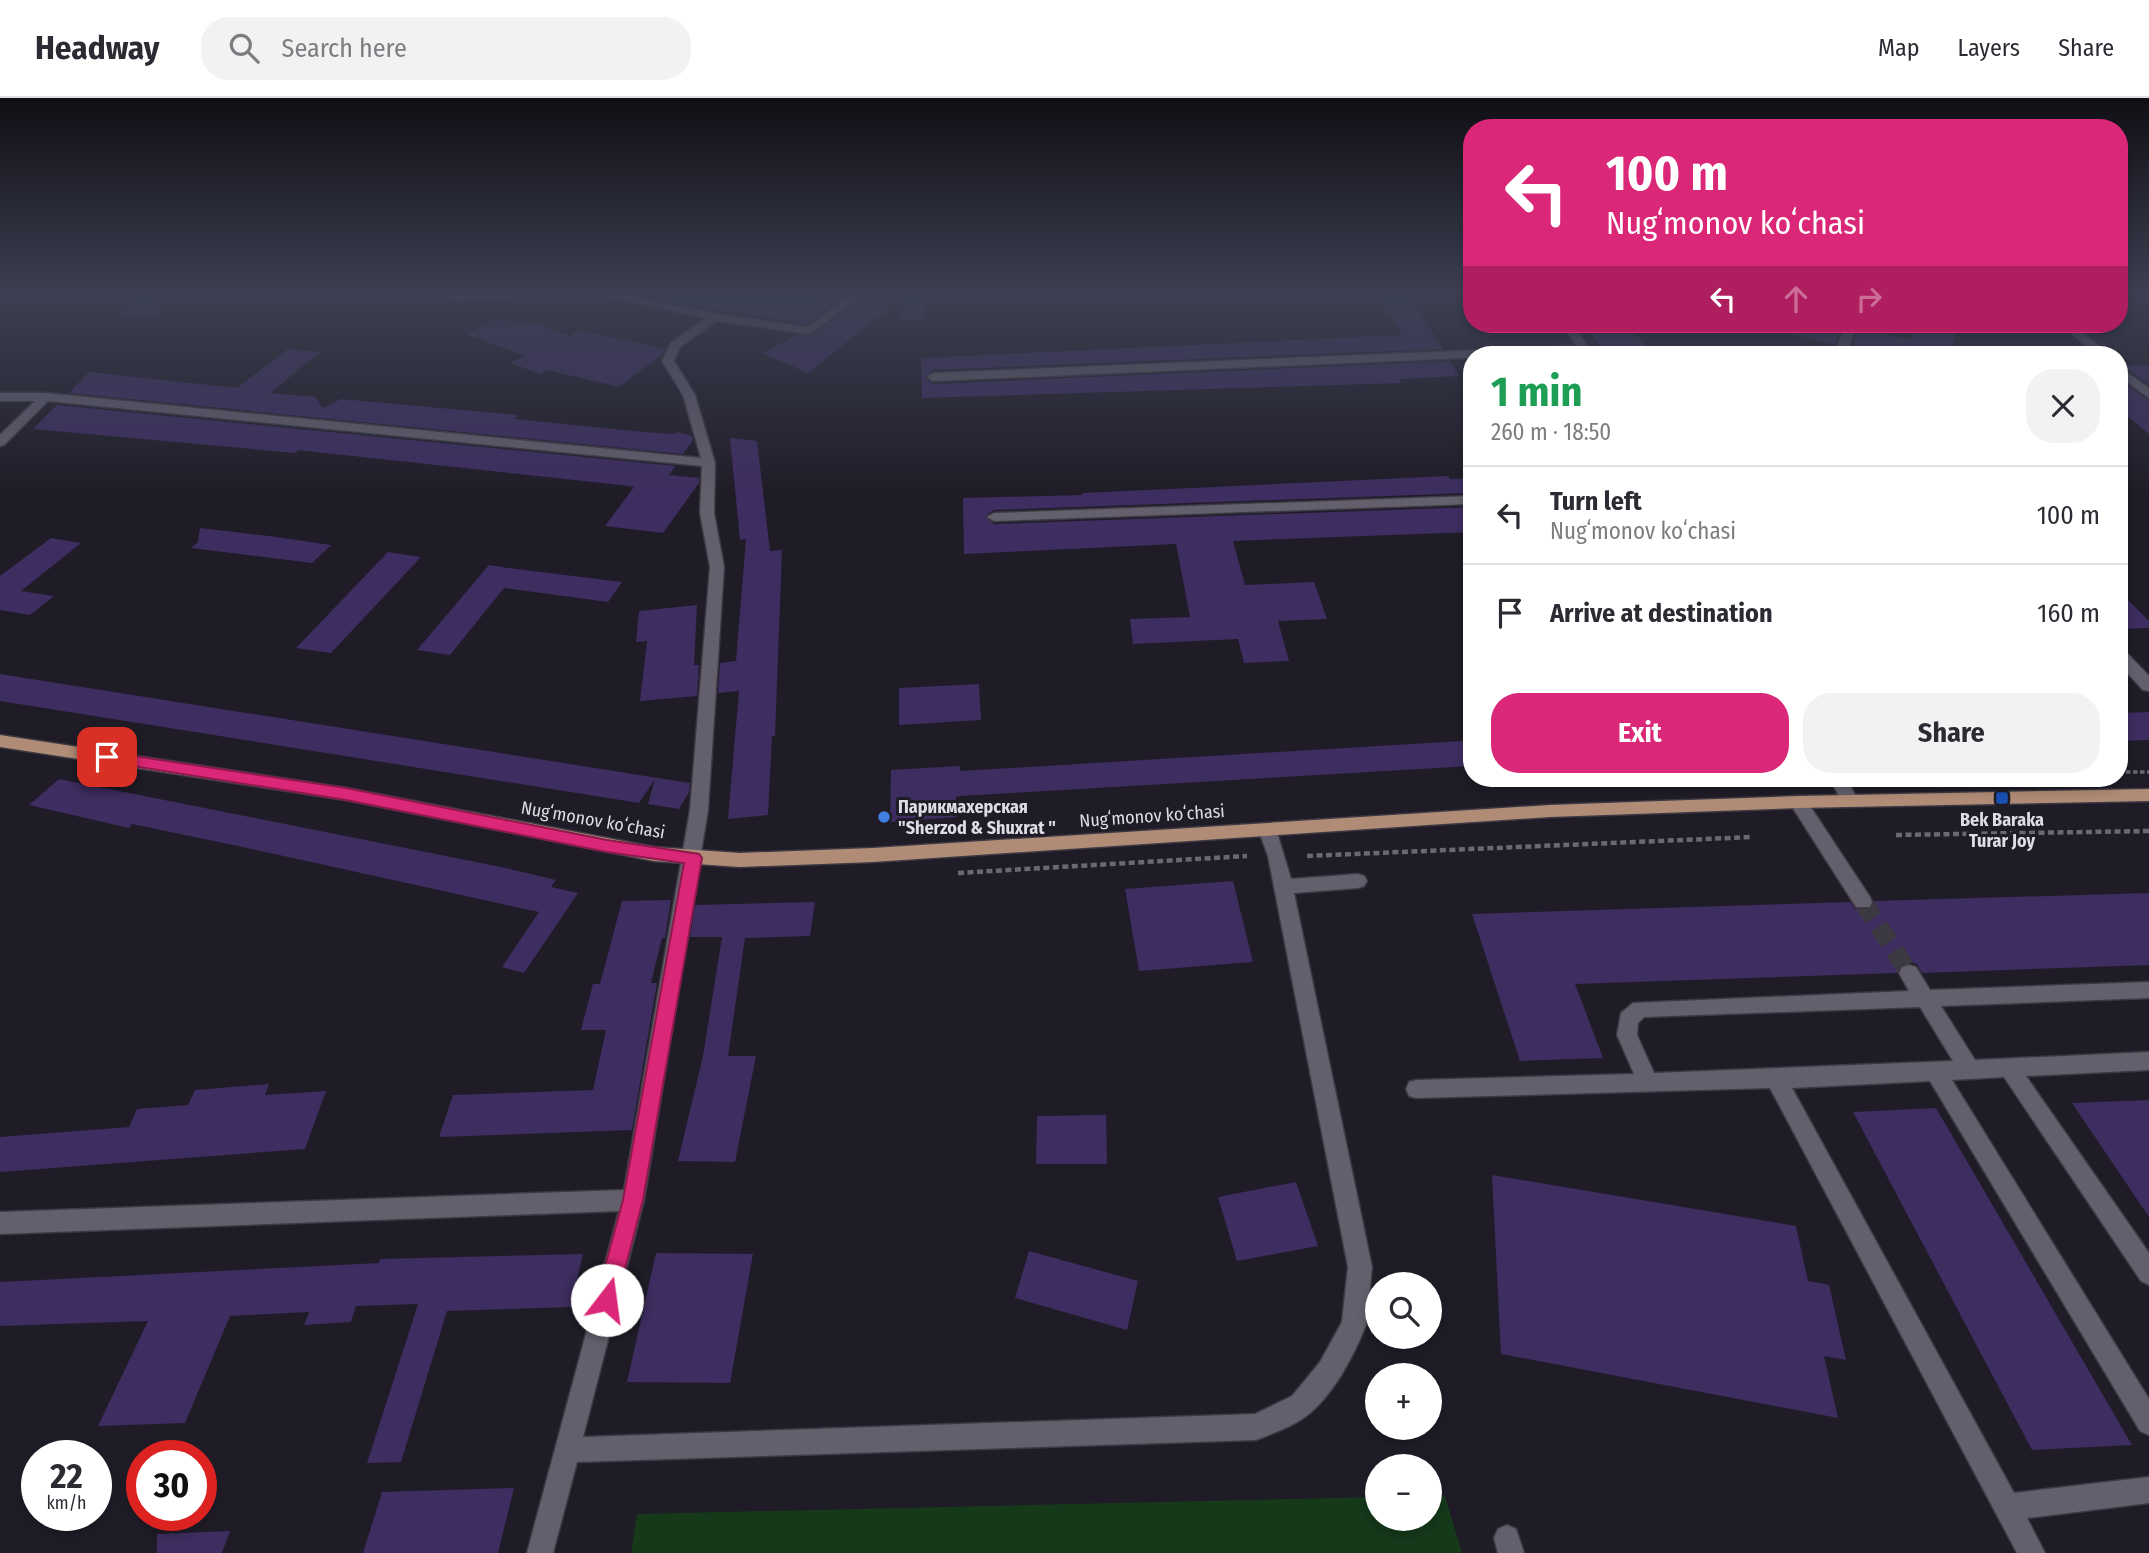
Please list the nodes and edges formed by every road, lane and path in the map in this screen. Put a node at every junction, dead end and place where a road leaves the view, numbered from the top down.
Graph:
1 (668, 360) edge
2 (1379, 360) edge
3 (933, 377) dead end
4 (2128, 377) edge
5 (2149, 394) edge
6 (0, 397) edge
7 (45, 397) junction
8 (0, 442) edge
9 (709, 463) junction
10 (1463, 500) edge
11 (994, 517) dead end
12 (2128, 664) edge
13 (2149, 686) edge
14 (0, 741) edge
15 (2128, 772) edge
16 (2149, 772) edge
17 (1842, 787) edge
18 (2149, 795) edge
19 (1850, 801) junction
20 (1798, 802) junction
21 (1267, 830) junction
22 (2149, 831) edge
23 (1896, 835) dead end
24 (1752, 837) dead end
25 (1307, 856) dead end
26 (693, 858) junction
27 (1358, 881) dead end
28 (1283, 887) junction
29 (1863, 902) tunnel mouth
30 (1909, 973) tunnel mouth
31 (2149, 990) edge
32 (1925, 998) junction
33 (2149, 1061) edge
34 (2009, 1069) junction
35 (1970, 1070) junction
36 (1936, 1072) junction
37 (1776, 1079) junction
38 (1647, 1082) junction
39 (1416, 1089) dead end
40 (633, 1200) junction
41 (0, 1223) edge
42 (2149, 1273) edge
43 (2149, 1422) edge
44 (568, 1450) junction
45 (2149, 1490) edge
46 (2008, 1507) junction
47 (540, 1553) edge
48 (2032, 1553) edge

1 - 9 street
2 - 3 street
4 - 5 street
6 - 7 street
7 - 8 street
7 - 9 street
9 - 26 street
10 - 11 street
12 - 13 street
14 - 26 main road, Nugʻmonov koʻchasi
15 - 16 path
17 - 19 street
18 - 19 main road, Nugʻmonov koʻchasi
19 - 20 main road, Nugʻmonov koʻchasi
20 - 21 main road, Nugʻmonov koʻchasi
20 - 29 street
21 - 26 main road, Nugʻmonov koʻchasi
21 - 28 street
22 - 23 path
24 - 25 path
26 - 40 street
27 - 28 street
28 - 44 street
30 - 32 street
31 - 32 street
32 - 35 street
32 - 38 street
33 - 34 street
34 - 35 street
34 - 42 street
35 - 36 street
36 - 37 street
36 - 43 street
37 - 38 street
37 - 46 street
38 - 39 street
40 - 41 street
40 - 44 street
44 - 47 street
45 - 46 street
46 - 48 street

